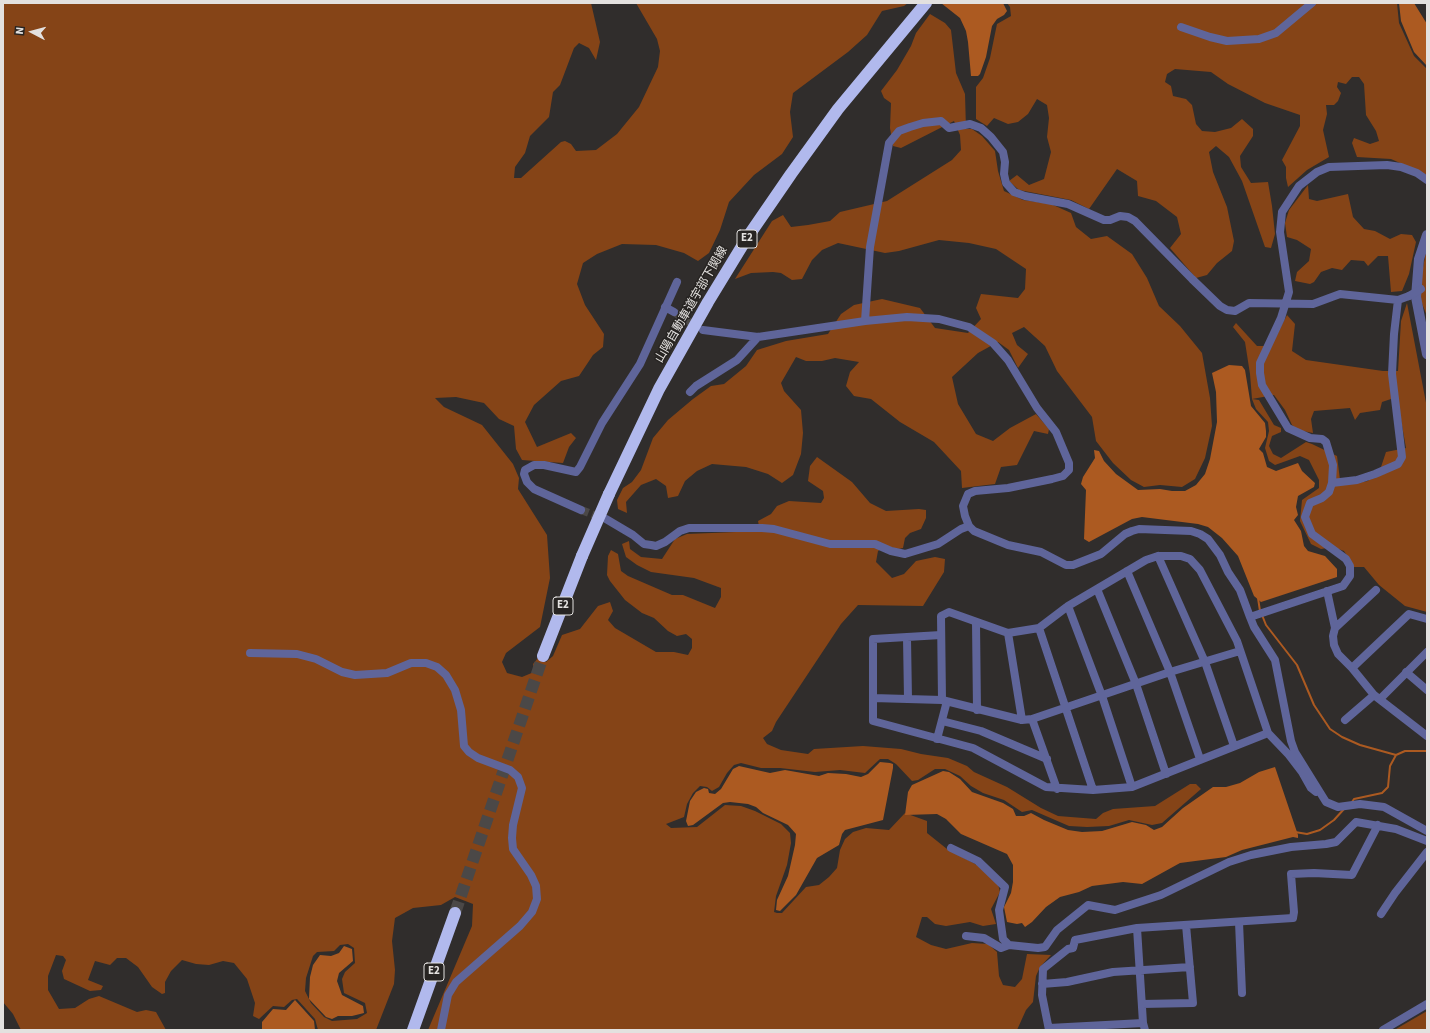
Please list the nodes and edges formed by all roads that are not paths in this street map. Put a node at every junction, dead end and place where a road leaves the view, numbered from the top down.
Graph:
1 (1312, 3) edge
2 (924, 5) edge
3 (1181, 26) dead end
4 (1427, 180) edge
5 (1427, 235) edge
6 (676, 282) dead end
7 (1424, 287) edge
8 (1398, 300) junction
9 (1287, 304) junction
10 (665, 308) junction
11 (674, 312) tunnel mouth
12 (865, 320) junction
13 (703, 330) tunnel mouth
14 (758, 337) junction
15 (1427, 354) edge
16 (690, 392) dead end
17 (1332, 483) junction
18 (581, 510) tunnel mouth
19 (606, 519) tunnel mouth
20 (969, 526) junction
21 (1158, 556) junction
22 (1127, 571) junction
23 (1097, 589) junction
24 (1376, 590) dead end
25 (1327, 591) junction
26 (1068, 606) junction
27 (1250, 617) junction
28 (1427, 619) edge
29 (976, 623) junction
30 (1039, 628) junction
31 (1336, 628) junction
32 (1008, 633) junction
33 (940, 635) junction
34 (907, 638) junction
35 (1240, 651) junction
36 (1427, 652) edge
37 (250, 653) dead end
38 (543, 656) tunnel mouth
39 (1205, 662) junction
40 (1352, 668) junction
41 (1170, 672) junction
42 (1406, 672) junction
43 (1136, 684) junction
44 (1427, 690) edge
45 (1102, 696) junction
46 (1377, 697) junction
47 (873, 698) junction
48 (908, 699) junction
49 (945, 701) junction
50 (1067, 707) junction
51 (977, 710) junction
52 (1032, 719) junction
53 (1022, 720) junction
54 (1345, 720) dead end
55 (942, 721) junction
56 (1268, 733) junction
57 (1427, 736) edge
58 (937, 739) junction
59 (1234, 746) junction
60 (1047, 759) junction
61 (1200, 759) junction
62 (1166, 774) junction
63 (1132, 787) junction
64 (1057, 789) junction
65 (1093, 790) junction
66 (1319, 791) junction
67 (1378, 825) junction
68 (1427, 831) edge
69 (1427, 841) edge
70 (951, 848) dead end
71 (1427, 852) edge
72 (455, 913) tunnel mouth
73 (1381, 914) dead end
74 (1239, 922) junction
75 (1186, 924) junction
76 (1137, 928) junction
77 (966, 936) dead end
78 (1009, 945) junction
79 (1190, 967) junction
80 (1140, 970) junction
81 (1042, 984) junction
82 (1242, 993) dead end
83 (1142, 1004) junction
84 (1427, 1004) edge
85 (1144, 1026) edge
86 (1049, 1029) edge
87 (413, 1030) edge
88 (441, 1030) edge
89 (1383, 1030) edge

1 - 3 street
2 - 38 highway, 山陽自動車道宇部下関線 / E2, bridge
4 - 9 street
5 - 15 street
6 - 10 street
7 - 8 street, bridge
8 - 9 street
8 - 17 street
9 - 12 street
9 - 17 street
10 - 11 street
10 - 18 street
12 - 14 street
12 - 20 street
13 - 14 street
14 - 16 street
17 - 25 street
19 - 20 street
20 - 27 street
21 - 22 street
21 - 35 street
21 - 39 street
22 - 23 street
22 - 41 street
23 - 26 street
23 - 43 street
24 - 31 street
25 - 27 street
25 - 31 street
26 - 30 street
26 - 45 street
27 - 66 street
28 - 40 street
29 - 32 street
29 - 33 street
29 - 51 street
30 - 32 street
30 - 50 street
31 - 40 street
32 - 53 street
33 - 34 street
33 - 49 street
34 - 47 street
34 - 48 street
35 - 39 street
35 - 56 street
36 - 42 street
37 - 88 street
39 - 41 street
39 - 59 street
40 - 46 street
41 - 43 street
41 - 61 street
42 - 44 street
42 - 46 street
43 - 45 street
43 - 62 street
45 - 50 street
45 - 63 street
46 - 54 street
46 - 57 street
47 - 48 street
47 - 58 street
48 - 49 street
49 - 51 street
49 - 55 street
50 - 52 street
50 - 65 street
51 - 53 street
52 - 53 street
52 - 60 street
55 - 58 street
55 - 60 street
56 - 59 street
56 - 66 street
58 - 64 street
59 - 61 street
60 - 64 street
61 - 62 street
62 - 63 street
63 - 65 street
64 - 65 street
66 - 68 street
67 - 69 street
67 - 74 street
67 - 78 street
70 - 78 street
71 - 73 street
72 - 87 highway, E2
74 - 75 street
74 - 82 street
75 - 76 street
75 - 79 street
76 - 80 street
76 - 81 street
77 - 78 street
79 - 80 street
79 - 83 street
80 - 81 street
80 - 83 street
81 - 86 street
83 - 85 street
84 - 89 street
85 - 86 street

